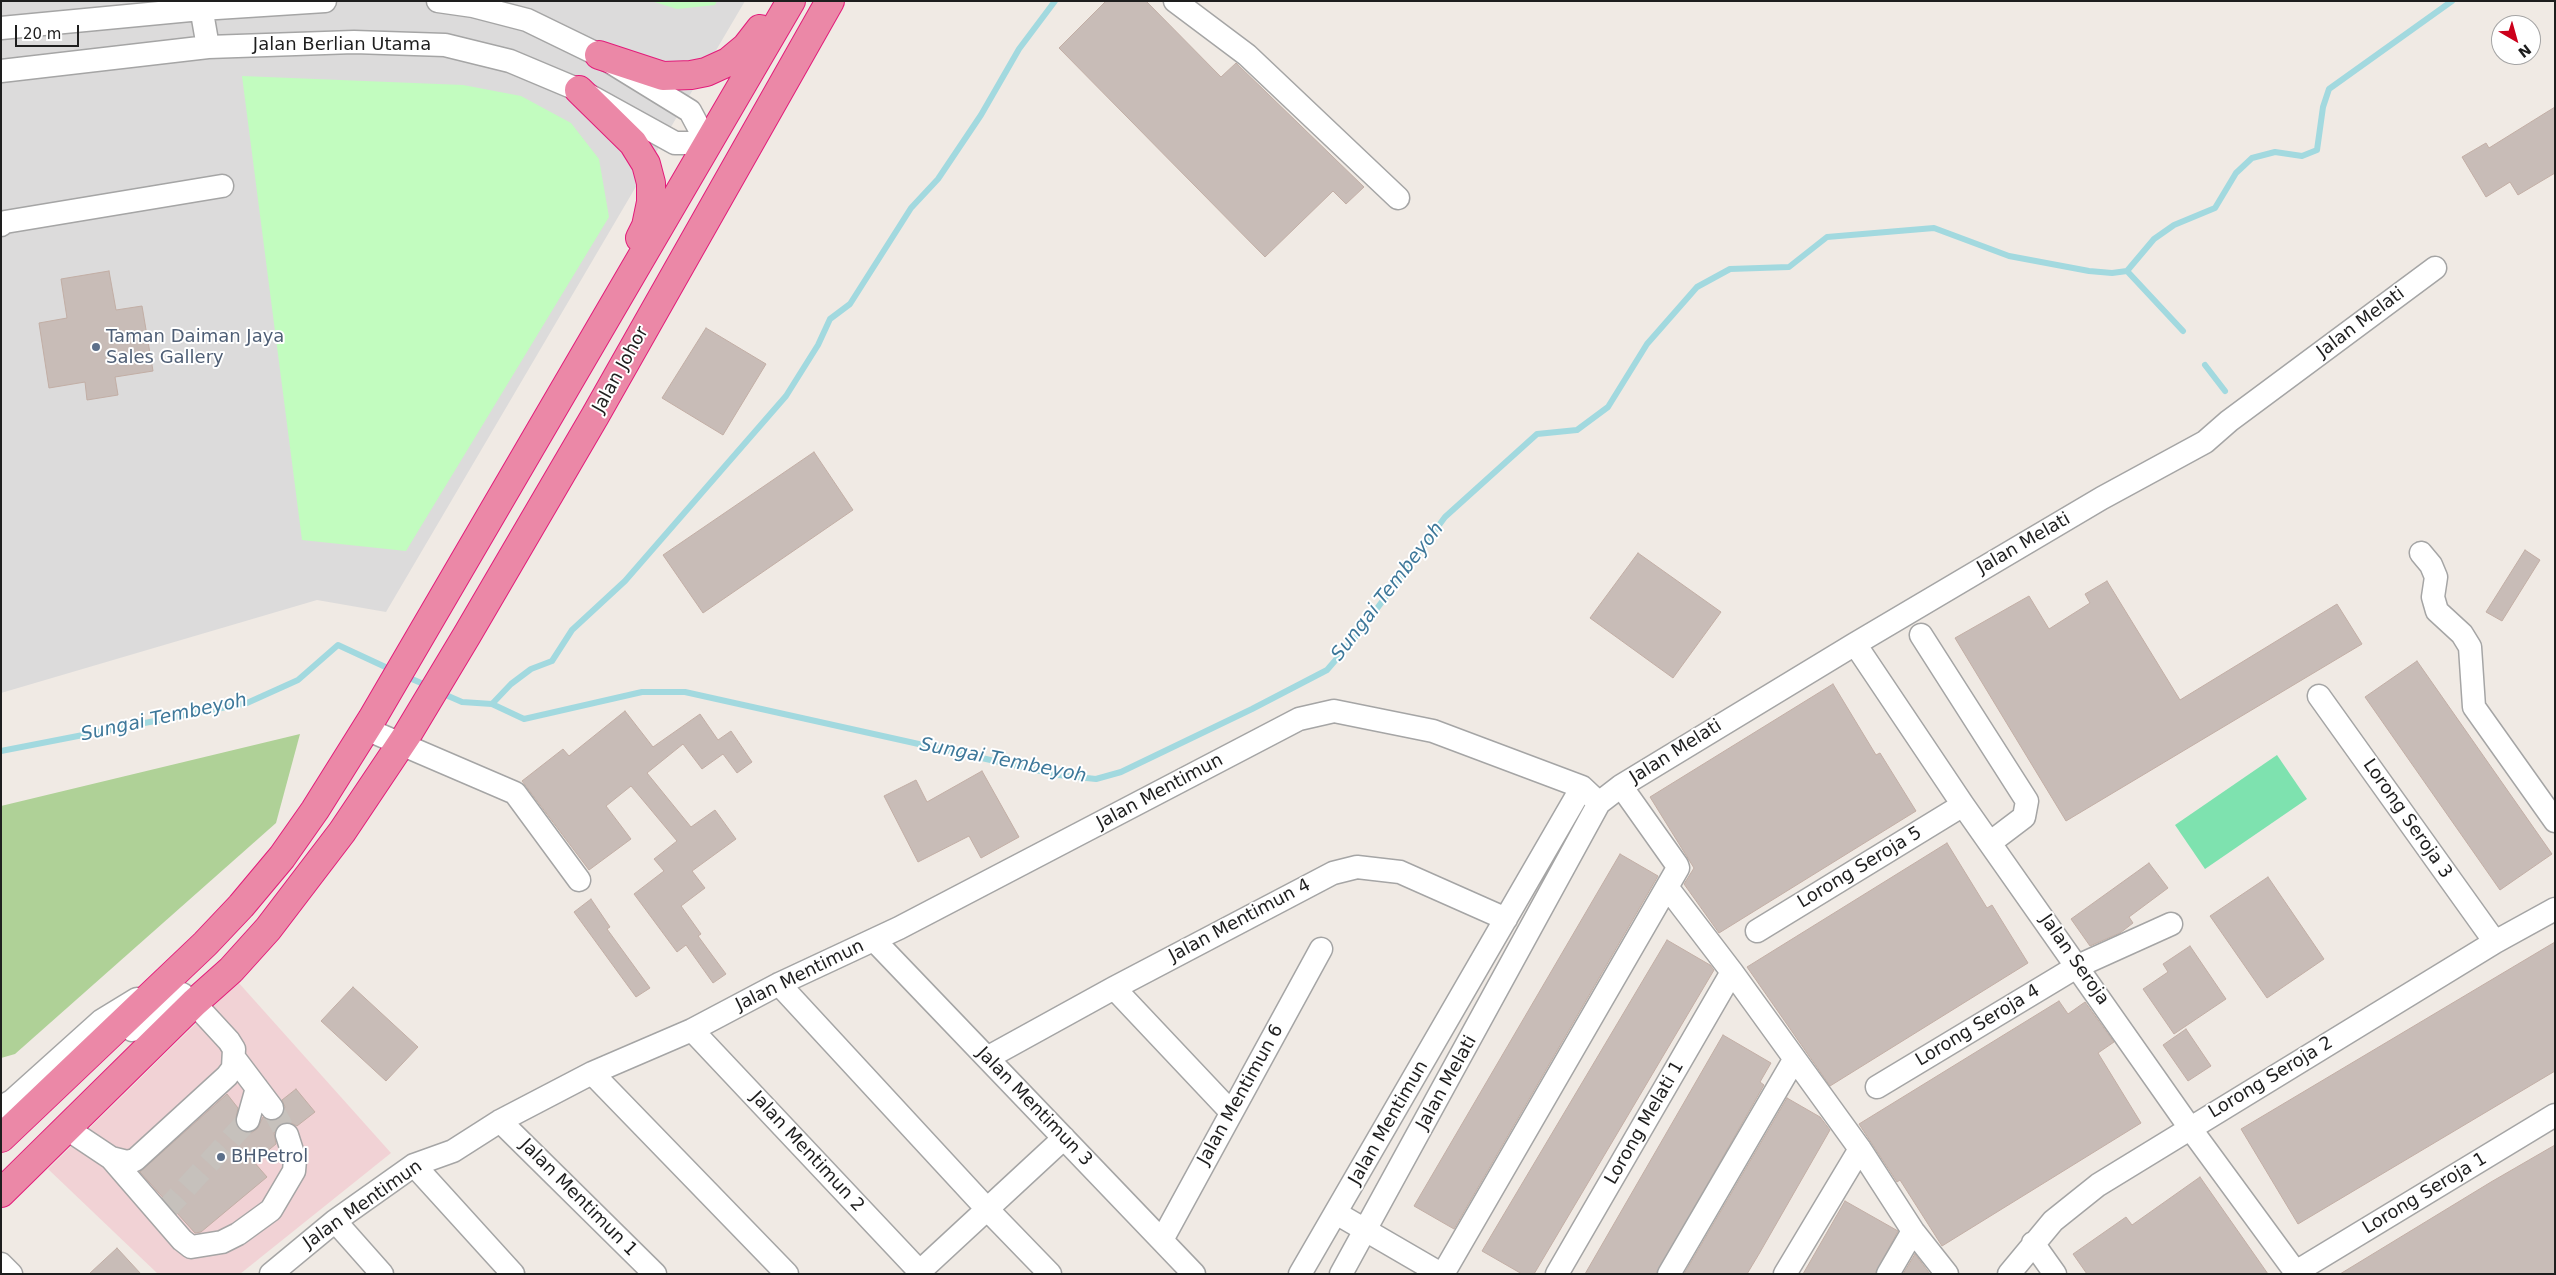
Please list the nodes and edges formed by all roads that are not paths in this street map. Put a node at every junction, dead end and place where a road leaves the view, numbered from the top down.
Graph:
1 (325, 1) edge
2 (438, 1) edge
3 (781, 1) edge
4 (791, 1) edge
5 (830, 1) edge
6 (1175, 1) edge
7 (201, 5) edge
8 (1, 28) edge
9 (208, 47) junction
10 (599, 55) junction
11 (1, 71) edge
12 (579, 90) junction
13 (779, 94) junction
14 (707, 143) junction
15 (222, 186) dead end
16 (1398, 198) dead end
17 (1, 225) edge
18 (701, 228) junction
19 (2436, 268) dead end
20 (617, 303) junction
21 (2421, 553) dead end
22 (1921, 635) dead end
23 (1855, 644) junction
24 (2319, 696) dead end
25 (369, 724) junction
26 (404, 739) junction
27 (1621, 786) junction
28 (1582, 787) junction
29 (1599, 803) junction
30 (1963, 805) junction
31 (2555, 821) edge
32 (1991, 842) junction
33 (579, 880) dead end
34 (1667, 887) junction
35 (2555, 909) edge
36 (1506, 918) junction
37 (2171, 924) dead end
38 (1757, 931) dead end
39 (874, 940) junction
40 (2495, 942) junction
41 (1321, 949) dead end
42 (2078, 966) junction
43 (1732, 972) junction
44 (167, 980) junction
45 (779, 984) junction
46 (1114, 988) junction
47 (194, 1003) junction
48 (692, 1030) junction
49 (90, 1054) junction
50 (987, 1058) junction
51 (235, 1059) junction
52 (1794, 1060) junction
53 (592, 1073) junction
54 (1877, 1086) dead end
55 (257, 1088) junction
56 (1, 1107) edge
57 (272, 1108) tunnel mouth
58 (1231, 1112) junction
59 (2555, 1115) edge
60 (248, 1120) tunnel mouth
61 (500, 1122) junction
62 (66, 1128) junction
63 (2190, 1128) junction
64 (287, 1135) tunnel mouth
65 (1, 1138) edge
66 (1064, 1138) junction
67 (1860, 1149) junction
68 (111, 1158) junction
69 (414, 1165) junction
70 (5, 1183) edge
71 (987, 1209) junction
72 (1336, 1213) junction
73 (336, 1221) junction
74 (1365, 1230) junction
75 (1913, 1232) junction
76 (1162, 1240) junction
77 (2033, 1243) junction
78 (1, 1264) edge
79 (919, 1273) edge
80 (2296, 1273) edge
81 (11, 1274) edge
82 (271, 1274) edge
83 (382, 1274) edge
84 (513, 1274) edge
85 (655, 1274) edge
86 (787, 1274) edge
87 (1050, 1274) edge
88 (1194, 1274) edge
89 (1300, 1274) edge
90 (1340, 1274) edge
91 (1442, 1274) edge
92 (1557, 1274) edge
93 (1669, 1274) edge
94 (1785, 1274) edge
95 (1888, 1274) edge
96 (1948, 1274) edge
97 (2009, 1274) edge
98 (2055, 1274) edge

1 - 7 street
2 - 10 street
3 - 10 highway
4 - 14 highway, Jalan Johor
5 - 13 highway, Jalan Johor
6 - 16 street
7 - 8 street
7 - 9 street
9 - 11 street, Jalan Berlian Utama
9 - 12 street, Jalan Berlian Utama
10 - 14 street
12 - 14 street, Jalan Berlian Utama
12 - 20 highway
13 - 14 highway
13 - 18 highway, Jalan Johor
14 - 18 highway
14 - 20 highway, Jalan Johor
15 - 17 street
18 - 26 highway, Jalan Johor
19 - 23 street, Jalan Melati
20 - 25 highway, Jalan Johor
21 - 31 street
22 - 32 street
23 - 27 street, Jalan Melati
23 - 30 street, Jalan Seroja
24 - 40 street, Lorong Seroja 3
25 - 26 street
25 - 44 highway, Jalan Johor
26 - 33 street
26 - 47 highway, Jalan Johor
27 - 29 street, Jalan Melati
27 - 34 street
28 - 29 street
28 - 36 street, Jalan Mentimun
28 - 39 street, Jalan Mentimun
29 - 74 street, Jalan Melati
30 - 32 street, Jalan Seroja
30 - 38 street, Lorong Seroja 5
32 - 42 street, Jalan Seroja
34 - 43 street
34 - 91 street
35 - 40 street, Lorong Seroja 2
36 - 46 street, Jalan Mentimun 4
36 - 72 street, Jalan Mentimun
37 - 42 street, Lorong Seroja 4
39 - 45 street, Jalan Mentimun
39 - 50 street, Jalan Mentimun 3
40 - 63 street, Lorong Seroja 2
41 - 58 street, Jalan Mentimun 6
42 - 54 street, Lorong Seroja 4
42 - 63 street, Jalan Seroja
43 - 52 street
43 - 92 street, Lorong Melati 1
44 - 49 highway, Jalan Johor
44 - 56 street
45 - 48 street, Jalan Mentimun
45 - 71 street
46 - 50 street, Jalan Mentimun 4
46 - 58 street
47 - 49 street
47 - 51 street
47 - 62 highway, Jalan Johor
48 - 53 street, Jalan Mentimun
48 - 79 street, Jalan Mentimun 2
49 - 65 highway, Jalan Johor
50 - 66 street, Jalan Mentimun 3
51 - 55 street
51 - 68 street
52 - 67 street
52 - 93 street
53 - 61 street, Jalan Mentimun
53 - 86 street
55 - 57 street
55 - 60 street
58 - 76 street, Jalan Mentimun 6
59 - 80 street, Lorong Seroja 1
61 - 69 street, Jalan Mentimun
61 - 85 street, Jalan Mentimun 1
62 - 68 street
62 - 70 highway, Jalan Johor
63 - 77 street, Lorong Seroja 2
63 - 80 street, Jalan Seroja
64 - 68 street
66 - 71 street
66 - 76 street, Jalan Mentimun 3
67 - 75 street
67 - 94 street
69 - 73 street, Jalan Mentimun
69 - 84 street
71 - 79 street
71 - 87 street
72 - 74 street
72 - 89 street, Jalan Mentimun
73 - 82 street, Jalan Mentimun
73 - 83 street
74 - 90 street, Jalan Melati
74 - 91 street
75 - 95 street
75 - 96 street
76 - 88 street, Jalan Mentimun 3
77 - 97 street, Lorong Seroja 2
77 - 98 street
78 - 81 street

